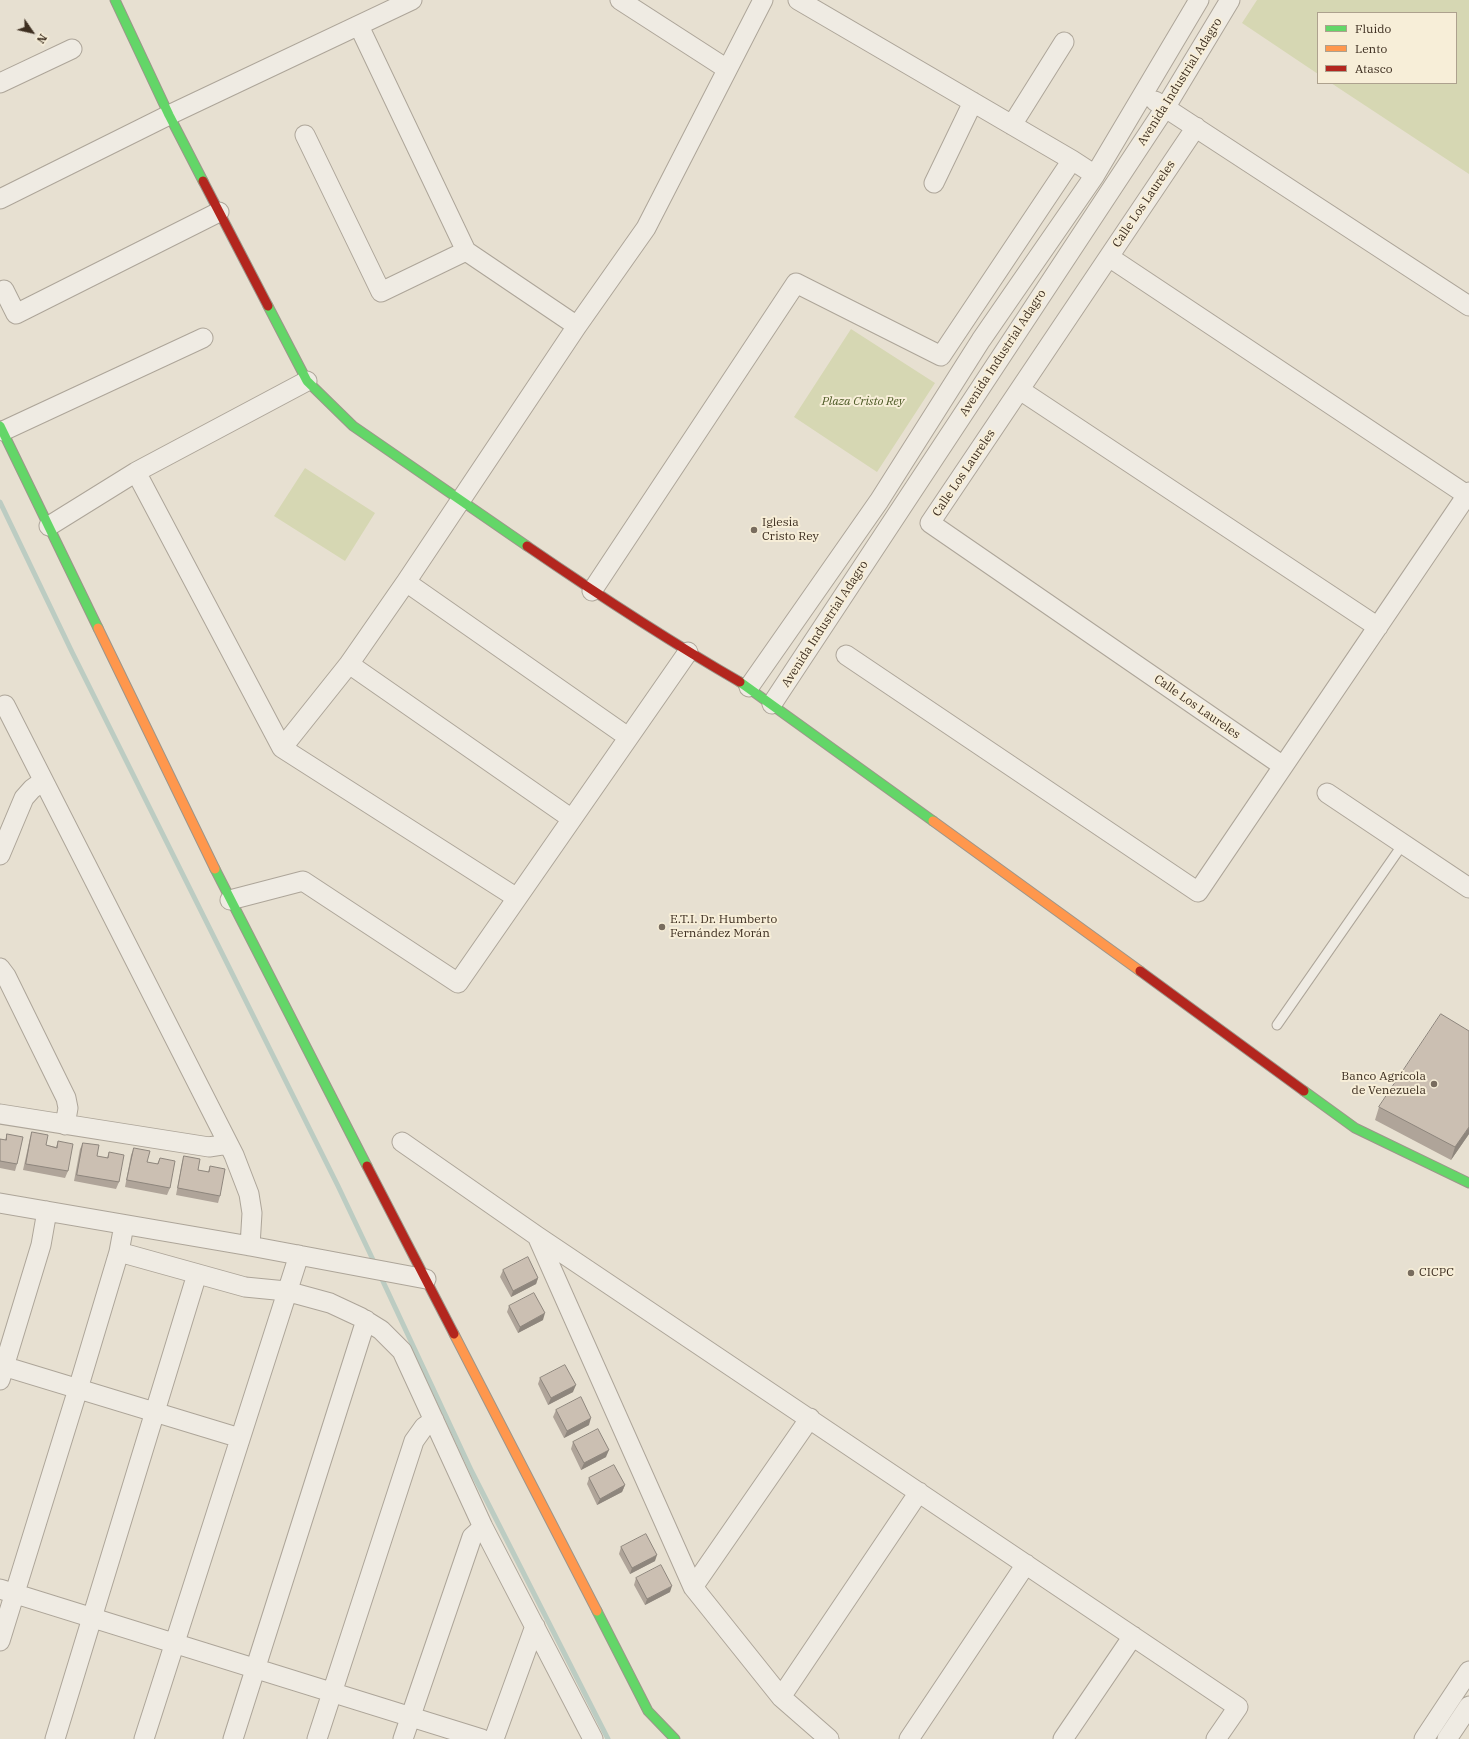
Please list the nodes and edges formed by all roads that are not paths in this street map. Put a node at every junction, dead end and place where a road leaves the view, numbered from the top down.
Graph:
1 (115, 0) edge
2 (412, 0) edge
3 (620, 0) edge
4 (763, 0) edge
5 (798, 0) edge
6 (1199, 0) edge
7 (1230, 0) edge
8 (359, 26) junction
9 (1064, 42) dead end
10 (72, 49) dead end
11 (727, 69) junction
12 (0, 83) edge
13 (1143, 94) junction
14 (973, 102) junction
15 (1165, 108) junction
16 (169, 115) junction
17 (1012, 125) junction
18 (1196, 127) junction
19 (304, 135) dead end
20 (1072, 160) junction
21 (1095, 175) junction
22 (934, 183) dead end
23 (0, 199) edge
24 (219, 212) junction
25 (466, 251) junction
26 (1109, 257) junction
27 (4, 290) dead end
28 (1469, 306) edge
29 (576, 326) junction
30 (204, 338) dead end
31 (307, 381) junction
32 (1020, 390) junction
33 (1, 428) edge
34 (136, 472) junction
35 (1468, 494) edge
36 (461, 500) junction
37 (49, 526) junction
38 (406, 582) junction
39 (592, 591) junction
40 (1378, 627) junction
41 (688, 652) junction
42 (846, 655) dead end
43 (349, 664) junction
44 (749, 687) junction
45 (772, 704) junction
46 (5, 705) dead end
47 (628, 737) junction
48 (282, 748) junction
49 (1283, 766) junction
50 (43, 781) junction
51 (1327, 793) dead end
52 (572, 819) junction
53 (1403, 844) junction
54 (0, 855) edge
55 (1469, 888) edge
56 (517, 898) junction
57 (230, 900) junction
58 (0, 968) edge
59 (1277, 1025) dead end
60 (0, 1114) edge
61 (65, 1125) junction
62 (227, 1142) junction
63 (402, 1142) dead end
64 (1469, 1183) edge
65 (0, 1203) edge
66 (47, 1211) junction
67 (124, 1224) junction
68 (538, 1236) junction
69 (250, 1246) junction
70 (119, 1252) junction
71 (299, 1255) junction
72 (197, 1274) junction
73 (426, 1278) junction
74 (286, 1292) junction
75 (366, 1320) junction
76 (1, 1371) edge
77 (78, 1389) junction
78 (156, 1412) junction
79 (810, 1418) junction
80 (434, 1420) junction
81 (240, 1438) junction
82 (919, 1492) junction
83 (483, 1527) junction
84 (1026, 1564) junction
85 (692, 1587) junction
86 (8, 1592) edge
87 (91, 1617) junction
88 (534, 1626) junction
89 (1133, 1636) junction
90 (0, 1641) edge
91 (176, 1643) junction
92 (255, 1668) junction
93 (1469, 1671) edge
94 (332, 1692) junction
95 (782, 1697) junction
96 (1469, 1706) edge
97 (410, 1717) junction
98 (55, 1739) edge
99 (144, 1739) edge
100 (233, 1739) edge
101 (317, 1739) edge
102 (403, 1739) edge
103 (482, 1739) edge
104 (494, 1739) edge
105 (593, 1739) edge
106 (675, 1739) edge
107 (829, 1739) edge
108 (909, 1739) edge
109 (1063, 1739) edge
110 (1216, 1739) edge
111 (1424, 1739) edge
112 (1447, 1739) edge

1 - 16 street
2 - 8 street
3 - 11 street
4 - 11 street
5 - 14 street
6 - 13 street, Avenida Industrial Adagro
7 - 15 street, Avenida Industrial Adagro
8 - 16 street
8 - 25 street
9 - 17 street
10 - 12 street
11 - 29 street
13 - 15 street
13 - 21 street, Avenida Industrial Adagro
14 - 17 street
14 - 22 street
15 - 18 street
15 - 45 street, Avenida Industrial Adagro
16 - 23 street
16 - 24 street
17 - 20 street
18 - 26 street, Calle Los Laureles
18 - 28 street
19 - 25 street
20 - 21 street
20 - 39 street
21 - 44 street, Avenida Industrial Adagro
24 - 27 street
24 - 31 street
25 - 29 street
26 - 32 street, Calle Los Laureles
26 - 35 street
29 - 36 street
30 - 33 street
31 - 34 street
31 - 36 street
32 - 40 street
32 - 49 street, Calle Los Laureles
33 - 37 street
34 - 37 street
34 - 48 street
35 - 40 street
36 - 38 street
36 - 39 street
37 - 57 street
38 - 43 street
38 - 47 street
39 - 41 street
40 - 49 street
41 - 44 street
41 - 47 street
42 - 49 street
43 - 48 street
43 - 52 street
44 - 45 street
45 - 64 street
46 - 50 street
47 - 52 street
48 - 56 street
50 - 54 street
50 - 62 street
51 - 53 street
52 - 56 street
53 - 55 street
53 - 59 lane
56 - 57 street
57 - 73 street
58 - 61 street
60 - 61 street
61 - 62 street
62 - 69 street
63 - 68 street
65 - 66 street
66 - 67 street
66 - 76 street
67 - 69 street
67 - 70 street
68 - 79 street
68 - 85 street
69 - 71 street
70 - 72 street
70 - 77 street
71 - 73 street
71 - 74 street
72 - 74 street
72 - 78 street
73 - 106 street
74 - 75 street
74 - 81 street
75 - 80 street
75 - 92 street
76 - 77 street
77 - 78 street
77 - 86 street
78 - 81 street
78 - 87 street
79 - 82 street
79 - 85 street
80 - 83 street
80 - 94 street
81 - 91 street
82 - 84 street
82 - 95 street
83 - 88 street
83 - 97 street
84 - 89 street
84 - 108 street
85 - 95 street
86 - 87 street
86 - 90 street
87 - 91 street
87 - 98 street
88 - 104 street
88 - 105 street
89 - 109 street
89 - 110 street
91 - 92 street
91 - 99 street
92 - 94 street
92 - 100 street
93 - 111 street
94 - 97 street
94 - 101 street
95 - 107 street
96 - 112 street
97 - 102 street
97 - 103 street

